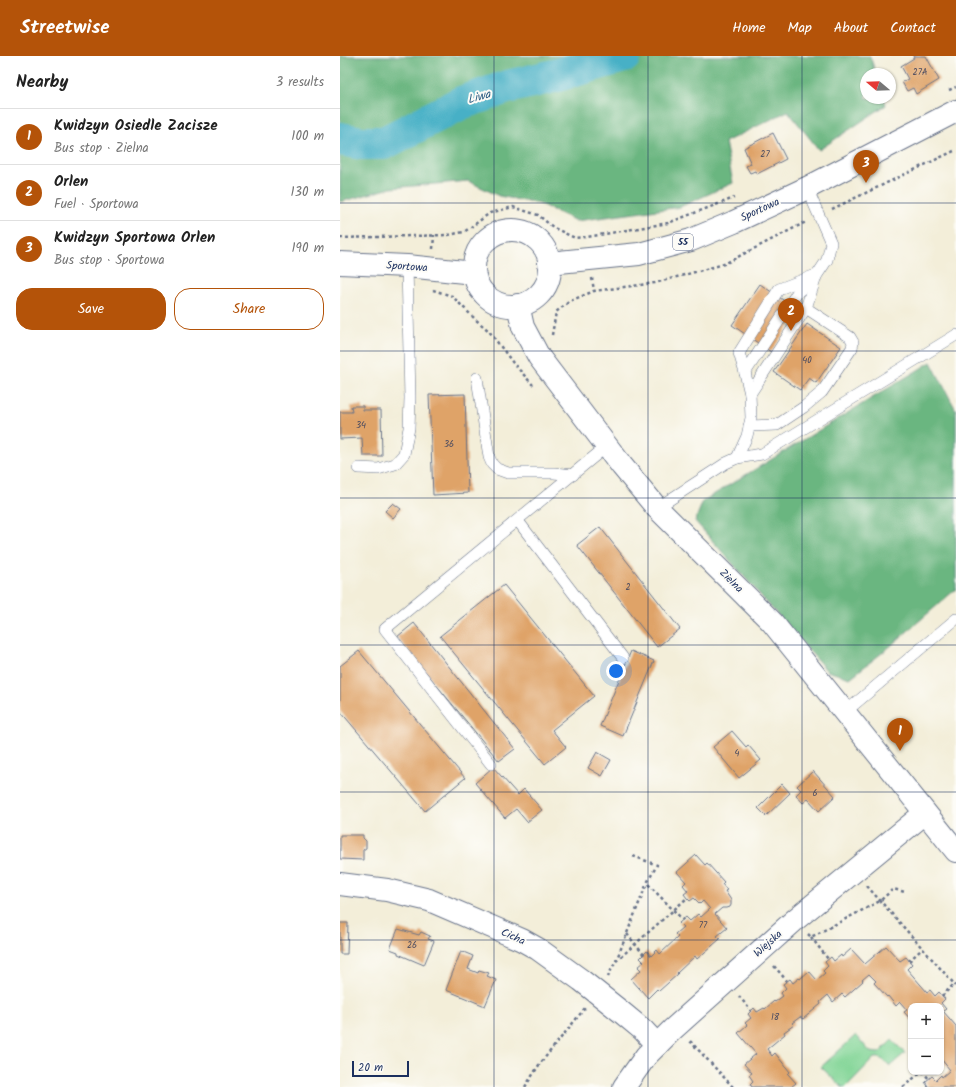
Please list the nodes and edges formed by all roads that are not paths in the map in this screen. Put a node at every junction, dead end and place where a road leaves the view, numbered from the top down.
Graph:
1 (956, 111) edge
2 (807, 188) junction
3 (340, 263) edge
4 (549, 263) junction
5 (407, 266) junction
6 (474, 273) junction
7 (817, 274) junction
8 (518, 306) junction
9 (806, 308) junction
10 (956, 335) edge
11 (745, 373) junction
12 (477, 378) dead end
13 (750, 394) junction
14 (749, 426) junction
15 (607, 446) junction
16 (737, 458) junction
17 (359, 468) dead end
18 (573, 475) junction
19 (657, 508) junction
20 (518, 521) junction
21 (956, 619) edge
22 (623, 658) dead end
23 (844, 713) junction
24 (491, 764) dead end
25 (925, 813) junction
26 (956, 851) edge
27 (340, 884) edge
28 (657, 1045) junction
29 (624, 1087) edge

1 - 2 street, Sportowa / 55
2 - 4 street, Sportowa / 55
2 - 7 lane
3 - 5 street, Sportowa
4 - 6 street
4 - 8 street
5 - 6 street, Sportowa
5 - 17 lane
6 - 8 street
7 - 9 lane
7 - 11 lane
7 - 11 lane
8 - 15 street, Zielna
9 - 13 lane
9 - 14 lane
10 - 16 lane
11 - 13 lane
12 - 18 lane
13 - 14 lane
14 - 16 lane
15 - 18 lane
15 - 19 street, Zielna
16 - 19 lane
18 - 20 lane
19 - 23 street, Zielna
20 - 22 lane
20 - 24 lane
21 - 23 lane
23 - 25 street, Zielna
25 - 26 street, Zielna
25 - 28 street, Wiejska
27 - 28 street, Cicha
28 - 29 street, Wiejska

